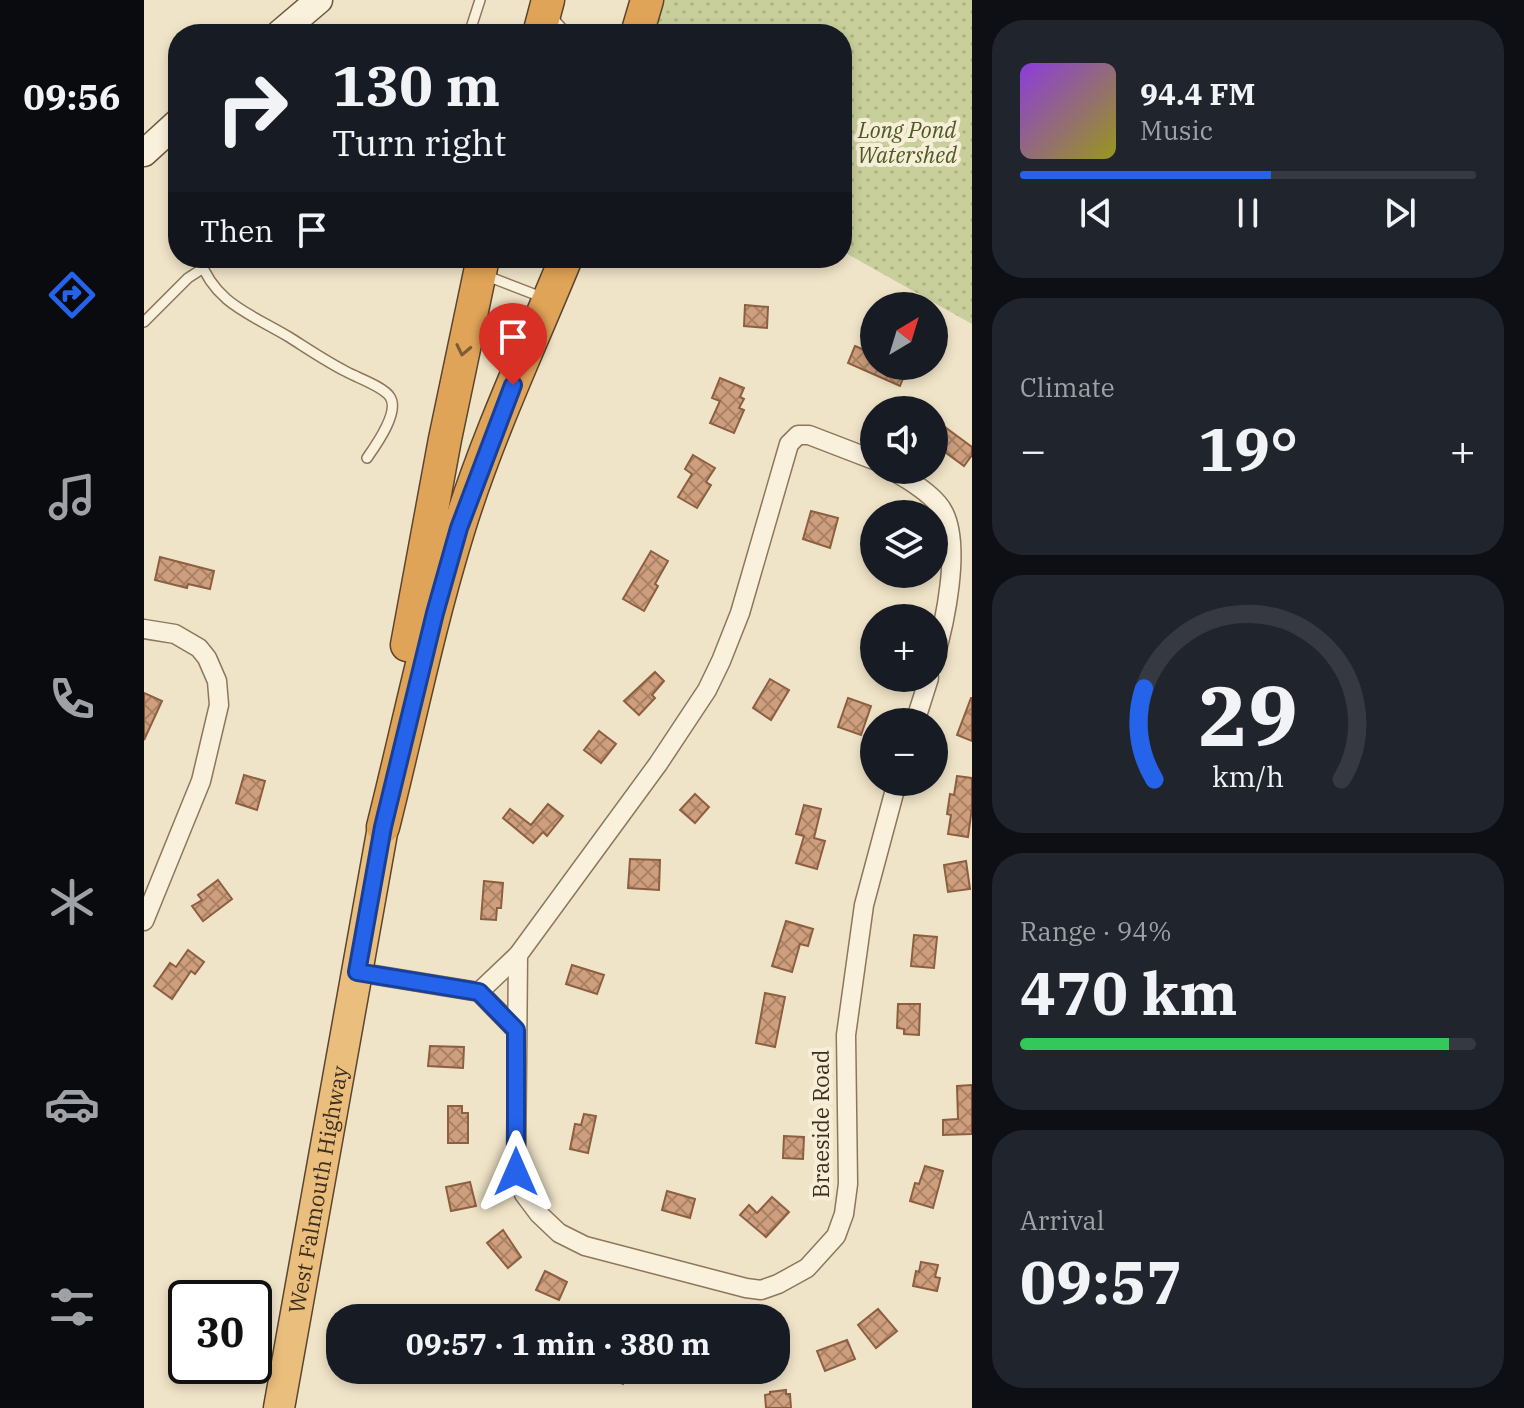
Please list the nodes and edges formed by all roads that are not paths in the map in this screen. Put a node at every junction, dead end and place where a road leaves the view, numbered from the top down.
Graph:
1 (319, 0) edge
2 (480, 0) edge
3 (647, 0) edge
4 (291, 24) edge
5 (472, 24) edge
6 (640, 24) edge
7 (168, 131) edge
8 (144, 153) edge
9 (481, 268) edge
10 (485, 268) edge
11 (562, 268) edge
12 (202, 269) joint
13 (549, 300) junction
14 (144, 322) edge
15 (860, 455) edge
16 (367, 458) dead end
17 (914, 484) edge
18 (945, 604) edge
19 (144, 629) edge
20 (893, 796) edge
21 (383, 827) junction
22 (144, 921) edge
23 (518, 955) junction
24 (357, 972) junction
25 (479, 992) junction
26 (516, 1030) junction
27 (279, 1408) edge

1 - 4 main road
2 - 5 lane
3 - 6 highway
7 - 8 main road
9 -> 21 highway
10 - 13 lane
11 - 13 highway
12 - 14 lane
12 - 16 lane
13 - 21 highway
15 - 23 street
17 - 18 street
19 - 22 street
20 - 26 street, Braeside Road
21 - 24 highway, West Falmouth Highway
23 - 25 street
23 - 26 street, Braeside Road
24 - 25 street
24 - 27 highway, West Falmouth Highway
25 - 26 street

